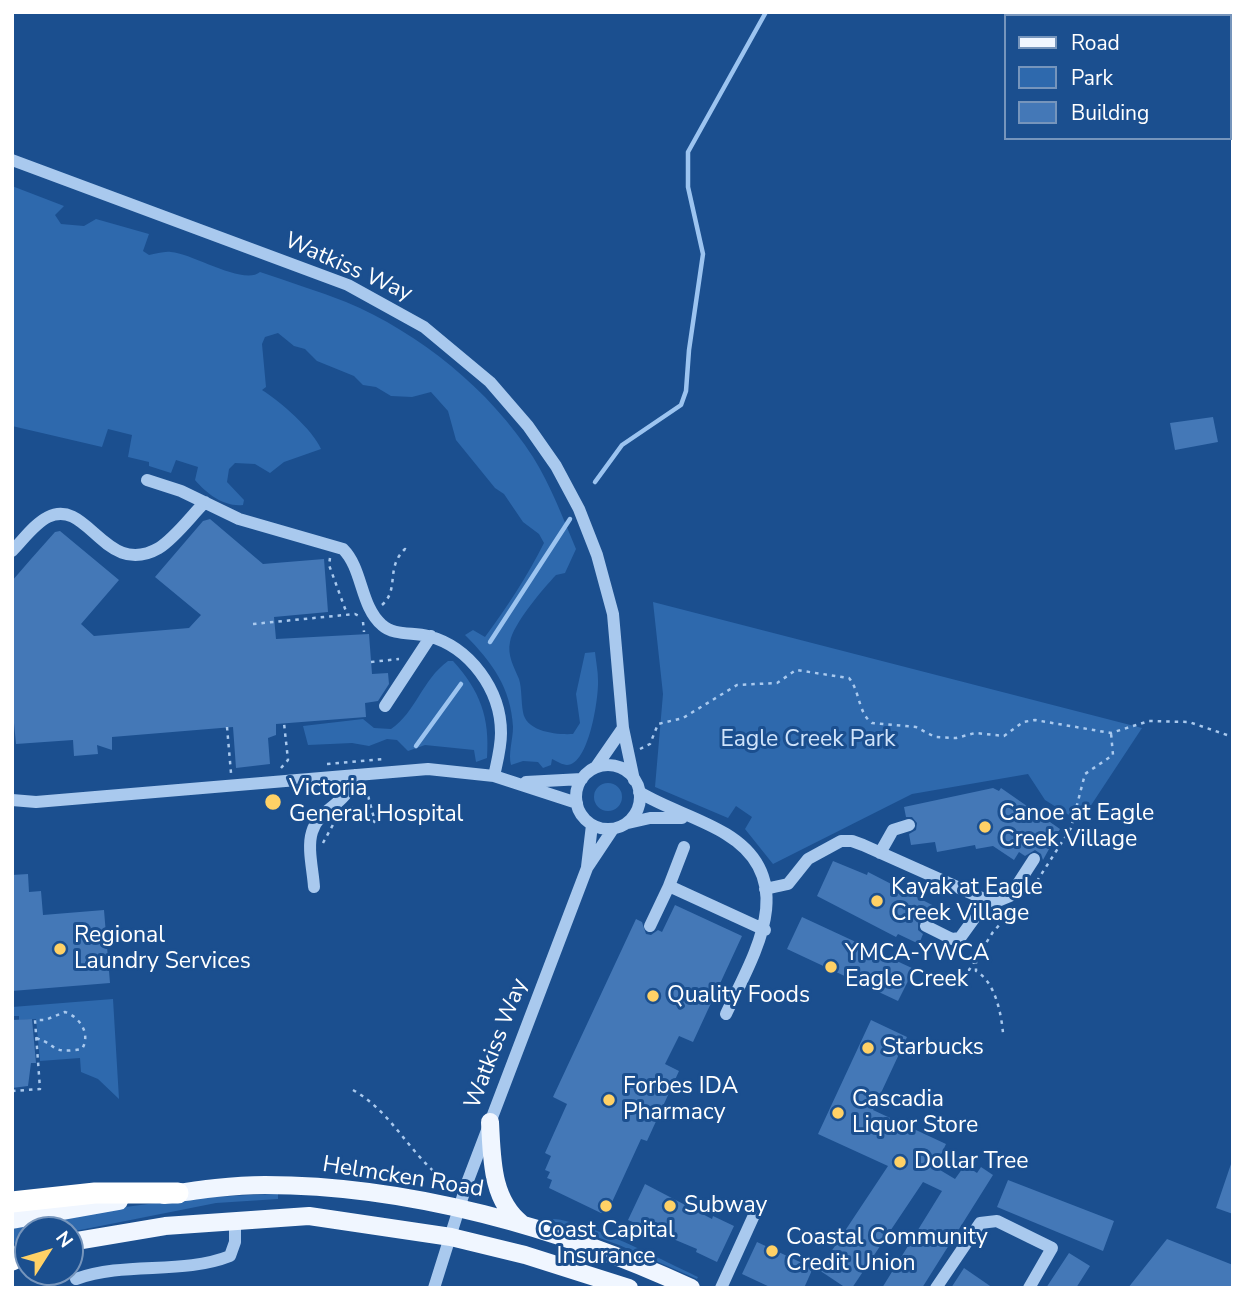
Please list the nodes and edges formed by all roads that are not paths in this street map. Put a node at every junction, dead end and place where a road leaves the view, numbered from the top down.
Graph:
1 (12, 160) edge
2 (147, 480) dead end
3 (205, 502) junction
4 (12, 551) edge
5 (431, 636) junction
6 (385, 706) dead end
7 (623, 728) junction
8 (596, 767) junction
9 (494, 776) junction
10 (582, 779) junction
11 (360, 780) junction
12 (519, 782) junction
13 (637, 786) junction
14 (12, 800) edge
15 (576, 803) junction
16 (690, 818) junction
17 (626, 824) junction
18 (592, 825) junction
19 (909, 825) dead end
20 (613, 829) junction
21 (684, 847) dead end
22 (880, 853) junction
23 (1034, 859) dead end
24 (587, 868) junction
25 (669, 886) junction
26 (314, 887) dead end
27 (765, 889) junction
28 (986, 902) junction
29 (650, 926) dead end
30 (926, 926) dead end
31 (765, 930) junction
32 (726, 1014) dead end
33 (489, 1122) junction
34 (178, 1193) junction
35 (12, 1202) edge
36 (459, 1210) junction
37 (755, 1213) dead end
38 (12, 1220) edge
39 (235, 1220) junction
40 (525, 1226) junction
41 (451, 1237) junction
42 (84, 1240) edge
43 (84, 1277) edge
44 (434, 1288) edge
45 (629, 1288) edge
46 (691, 1288) edge
47 (721, 1288) edge
48 (936, 1288) edge
49 (1029, 1288) edge

1 - 7 street, Watkiss Way
2 - 3 street
3 - 4 street
3 - 5 street
5 - 6 street
5 - 9 street
7 - 8 street
7 - 13 street, Watkiss Way
8 - 10 street
8 - 13 street
9 - 11 street
9 - 12 street
10 - 12 street
10 - 15 street
11 - 14 street
11 - 26 street
12 - 15 street
13 - 16 street
13 - 17 street
15 - 18 street
16 - 17 street
16 - 27 street
17 - 20 street
18 - 20 street
18 - 24 street, Watkiss Way
19 - 22 street
20 - 24 street, Watkiss Way
21 - 25 street
22 - 27 street
22 - 28 street
23 - 28 street
24 - 33 street, Watkiss Way
25 - 29 street
25 - 31 street
27 - 31 street
28 - 30 street
31 - 32 street
33 - 36 street, Watkiss Way
33 - 40 main road
34 - 35 highway
34 - 36 main road, Helmcken Road
34 - 38 main road, Helmcken Road
36 - 40 main road, Helmcken Road
36 - 41 street, Watkiss Way
37 - 47 street
39 - 41 main road
39 - 42 main road
39 - 43 street
40 - 46 main road, Helmcken Road
41 - 44 street, Watkiss Way
41 - 45 main road
48 - 49 street

